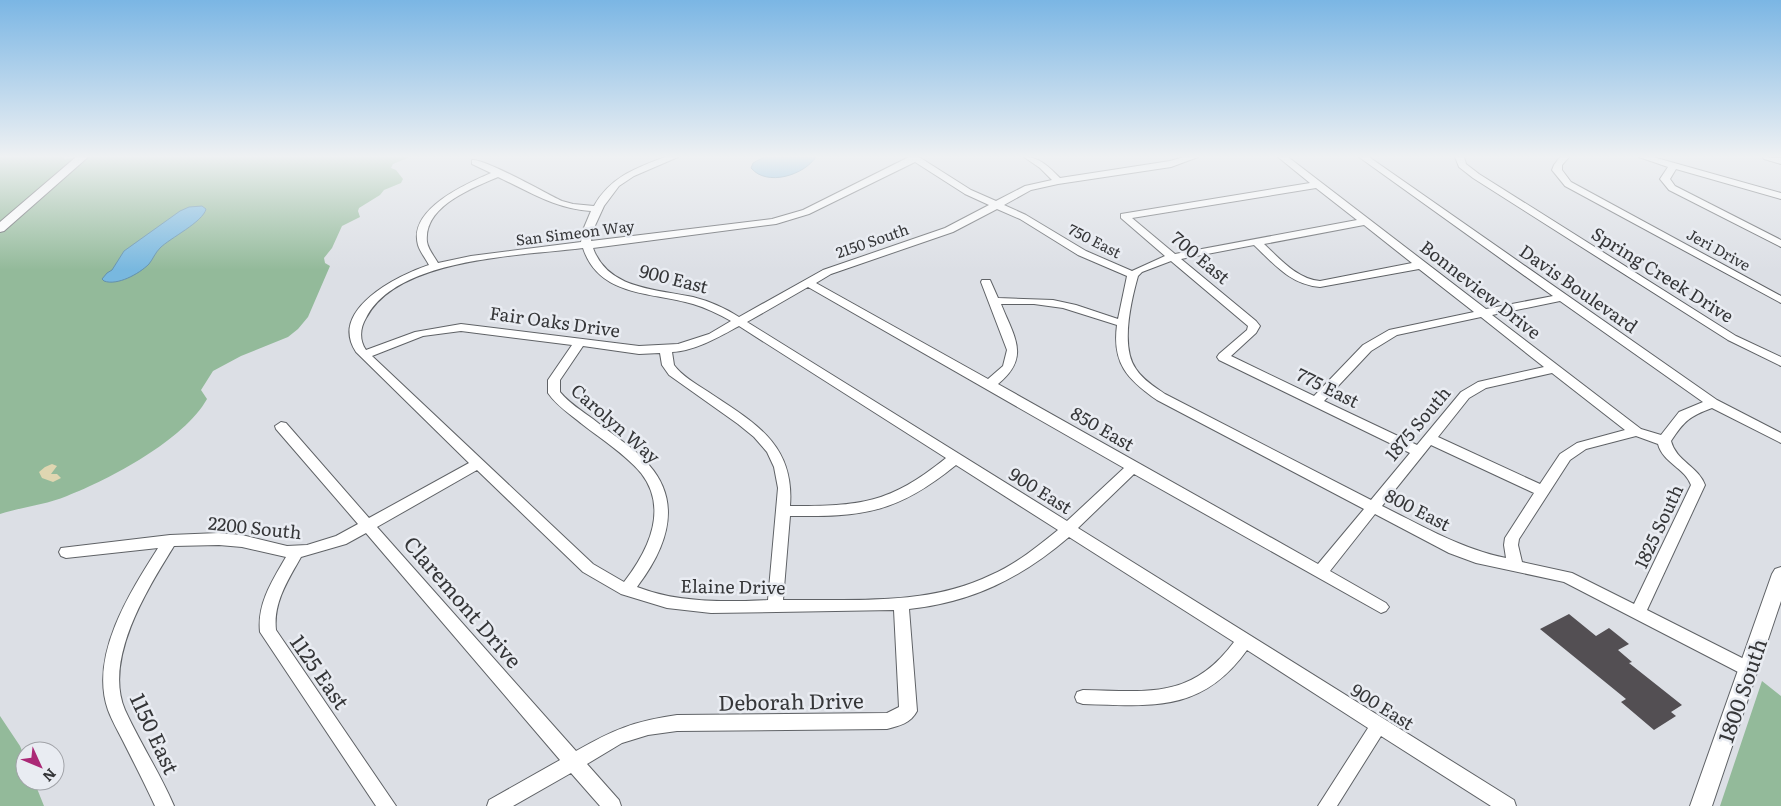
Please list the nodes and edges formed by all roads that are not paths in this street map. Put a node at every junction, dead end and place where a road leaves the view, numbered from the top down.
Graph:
1 (39, 195) edge
2 (455, 195) edge
3 (543, 195) edge
4 (606, 195) edge
5 (841, 195) edge
6 (974, 195) edge
7 (1014, 195) edge
8 (1257, 195) edge
9 (1329, 195) edge
10 (1416, 195) edge
11 (1505, 195) edge
12 (1587, 195) edge
13 (1685, 195) edge
14 (995, 204) junction
15 (598, 209) junction
16 (1365, 222) junction
17 (0, 228) edge
18 (1256, 241) junction
19 (1781, 244) edge
20 (587, 246) junction
21 (1172, 256) junction
22 (1421, 265) junction
23 (435, 266) junction
24 (1133, 275) junction
25 (807, 282) junction
26 (986, 282) dead end
27 (1562, 297) junction
28 (1781, 300) edge
29 (995, 302) junction
30 (1483, 313) junction
31 (738, 321) junction
32 (1124, 324) junction
33 (580, 342) junction
34 (666, 350) junction
35 (365, 355) junction
36 (1223, 357) joint
37 (1781, 362) edge
38 (1555, 368) junction
39 (989, 385) junction
40 (1316, 402) junction
41 (1713, 403) junction
42 (281, 426) dead end
43 (1636, 432) junction
44 (1428, 438) junction
45 (1781, 439) edge
46 (1664, 441) junction
47 (1418, 451) junction
48 (955, 458) junction
49 (478, 464) junction
50 (1133, 467) junction
51 (1542, 491) junction
52 (1372, 507) junction
53 (783, 511) junction
54 (368, 525) junction
55 (1066, 528) junction
56 (170, 541) junction
57 (66, 552) dead end
58 (296, 553) junction
59 (1515, 565) junction
60 (1320, 572) junction
61 (1781, 574) edge
62 (626, 590) junction
63 (901, 604) junction
64 (775, 606) junction
65 (1381, 607) dead end
66 (1638, 613) junction
67 (1244, 640) junction
68 (1748, 669) junction
69 (1083, 697) dead end
70 (1379, 725) junction
71 (573, 761) junction
72 (165, 806) edge
73 (387, 806) edge
74 (496, 806) edge
75 (612, 806) edge
76 (1327, 806) edge
77 (1507, 806) edge
78 (1701, 806) edge

1 - 17 main road
2 - 23 street
3 - 15 street
4 - 15 street
5 - 20 street, San Simeon Way
6 - 14 street, 750 East
7 - 14 street, 2150 South
8 - 21 street, 700 East
9 - 16 street, Bonneview Drive
10 - 27 street, Davis Boulevard
11 - 37 street, Spring Creek Drive
12 - 28 street, Jeri Drive
13 - 19 street
14 - 24 street, 750 East
14 - 25 street, 2150 South
15 - 20 street
16 - 18 street
16 - 22 street, Bonneview Drive
18 - 21 street
18 - 22 street
20 - 23 street, San Simeon Way
20 - 31 street, 900 East
21 - 24 street
21 - 36 street, 700 East
22 - 30 street, Bonneview Drive
23 - 35 street, Elaine Drive
24 - 32 street, 800 East
25 - 31 street, 2150 South
25 - 39 street, 850 East
26 - 29 street
27 - 30 street
27 - 41 street, Davis Boulevard
29 - 32 street
29 - 39 street
30 - 38 street, Bonneview Drive
30 - 40 street
31 - 34 street, Fair Oaks Drive
31 - 48 street, 900 East
32 - 52 street, 800 East
33 - 34 street, Fair Oaks Drive
33 - 35 street, Fair Oaks Drive
33 - 62 street, Carolyn Way
34 - 53 street
35 - 49 street, Elaine Drive
36 - 40 street, 775 East
38 - 43 street, Bonneview Drive
38 - 44 street, 1875 South
39 - 50 street, 850 East
40 - 47 street, 775 East
41 - 45 street, Davis Boulevard
41 - 46 street
42 - 54 street, Claremont Drive
43 - 46 street, Bonneview Drive
43 - 51 street
44 - 47 street, 1875 South
44 - 51 street
46 - 66 street, 1825 South
47 - 52 street, 1875 South
48 - 53 street
48 - 55 street, 900 East
49 - 54 street, 2200 South
49 - 62 street, Elaine Drive
50 - 55 street, Elaine Drive
50 - 60 street, 850 East
51 - 59 street
52 - 59 street, 800 East
52 - 60 street, 1875 South
53 - 64 street
54 - 58 street, 2200 South
54 - 71 street, Claremont Drive
55 - 63 street, Elaine Drive
55 - 67 street, 900 East
56 - 57 street, 2200 South
56 - 58 street, 2200 South
56 - 72 street, 1150 East
58 - 73 street, 1125 East
59 - 66 street, 800 East
60 - 65 street, 850 East
61 - 68 main road, 1800 South
62 - 64 street, Elaine Drive
63 - 64 street, Elaine Drive
63 - 71 street, Deborah Drive
66 - 68 street, 800 East
67 - 69 street
67 - 70 street, 900 East
68 - 78 main road, 1800 South
70 - 76 street
70 - 77 street, 900 East
71 - 74 street, Deborah Drive
71 - 75 street, Claremont Drive

